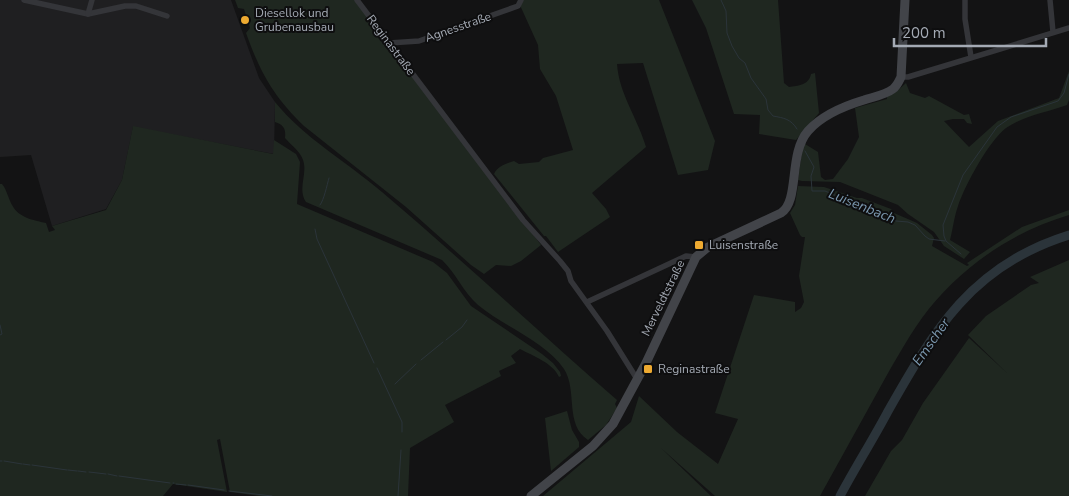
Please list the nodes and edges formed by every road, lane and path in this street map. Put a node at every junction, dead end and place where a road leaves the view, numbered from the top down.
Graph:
1 (24, 0) edge
2 (92, 0) edge
3 (357, 0) edge
4 (521, 0) edge
5 (905, 0) edge
6 (965, 0) edge
7 (1050, 0) edge
8 (88, 14) junction
9 (167, 16) dead end
10 (1069, 28) edge
11 (1053, 32) junction
12 (389, 43) junction
13 (971, 58) junction
14 (901, 77) junction
15 (696, 258) junction
16 (586, 302) junction
17 (637, 379) junction
18 (531, 496) edge

1 - 8 street
2 - 8 street
3 - 12 street, Reginastraße
4 - 12 street, Agnesstraße
5 - 14 main road
6 - 13 street
7 - 11 street
8 - 9 street
10 - 11 street
11 - 13 street
12 - 16 street, Reginastraße
13 - 14 street
14 - 15 main road, Merveldtstraße
15 - 16 street
15 - 17 main road, Merveldtstraße
16 - 17 street, Reginastraße
17 - 18 main road, Merveldtstraße

